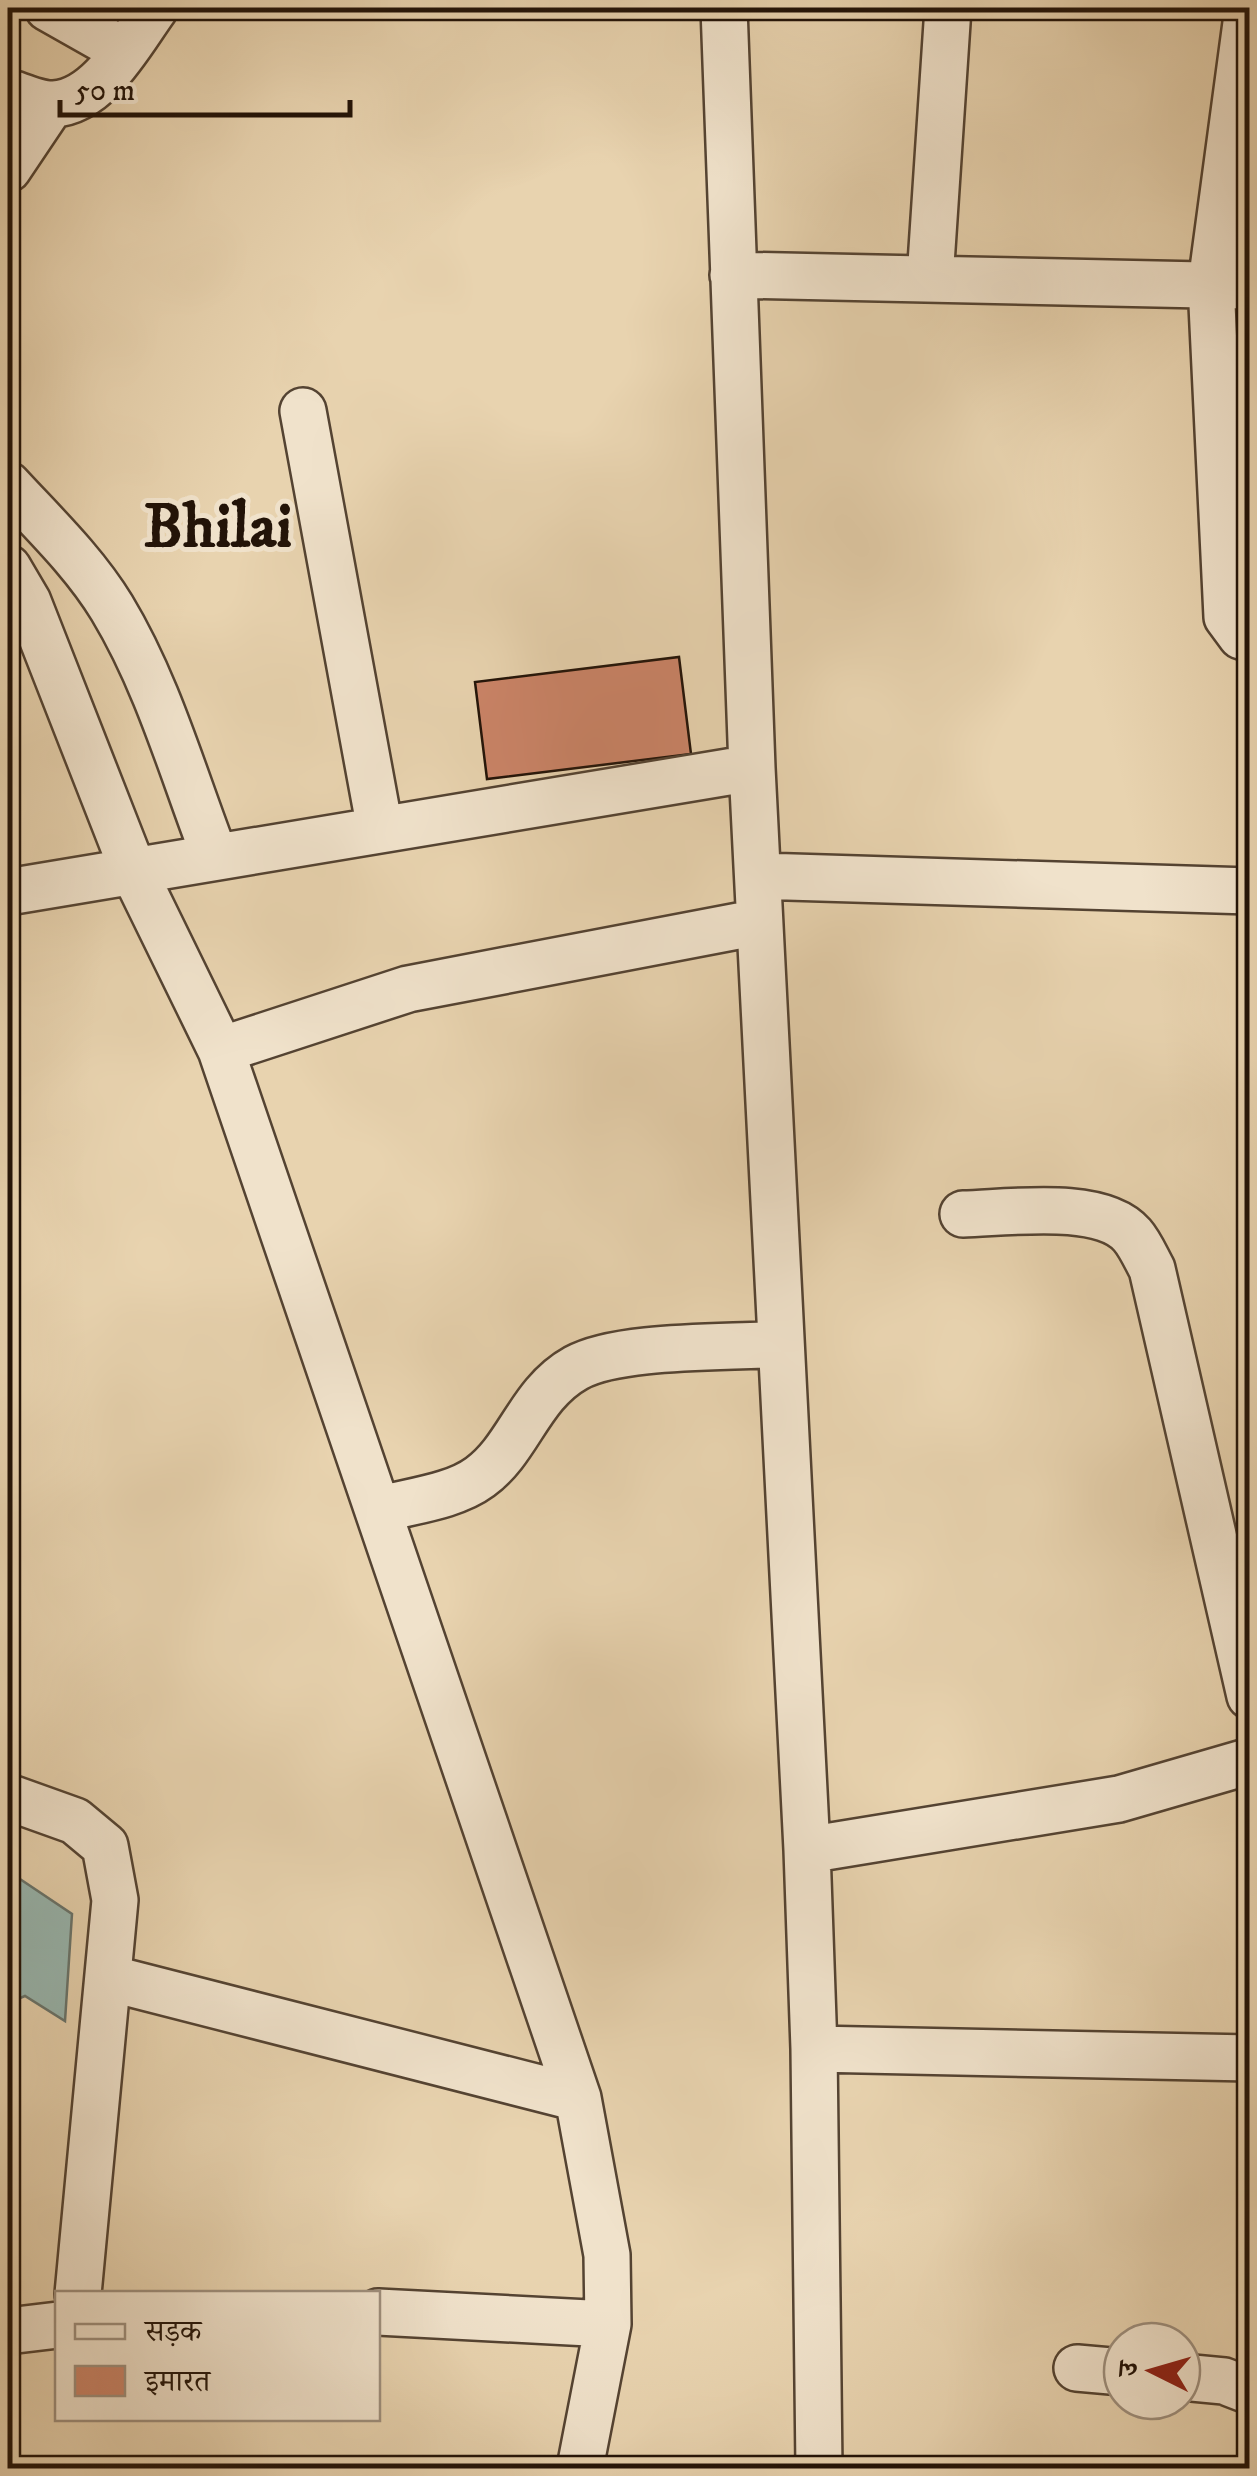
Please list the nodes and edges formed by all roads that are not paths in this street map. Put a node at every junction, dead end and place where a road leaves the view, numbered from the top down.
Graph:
1 (48, 8) edge
2 (155, 8) edge
3 (724, 8) edge
4 (948, 8) edge
5 (1248, 8) edge
6 (124, 52) junction
7 (8, 92) edge
8 (51, 105) junction
9 (1242, 114) edge
10 (8, 169) edge
11 (732, 276) junction
12 (930, 279) junction
13 (1230, 285) edge
14 (303, 411) dead end
15 (8, 484) edge
16 (8, 571) edge
17 (1250, 638) edge
18 (752, 768) junction
19 (380, 829) junction
20 (214, 857) junction
21 (133, 870) junction
22 (758, 876) junction
23 (1250, 891) edge
24 (8, 892) edge
25 (759, 922) junction
26 (221, 1050) junction
27 (963, 1214) dead end
28 (781, 1344) junction
29 (378, 1510) junction
30 (1250, 1696) edge
31 (1250, 1761) edge
32 (8, 1797) edge
33 (807, 1850) junction
34 (109, 1978) junction
35 (814, 2050) junction
36 (1250, 2058) edge
37 (578, 2098) junction
38 (78, 2291) edge
39 (380, 2312) edge
40 (608, 2324) junction
41 (55, 2325) edge
42 (8, 2330) edge
43 (1077, 2368) dead end
44 (1102, 2370) edge
45 (1202, 2379) edge
46 (1250, 2391) edge
47 (580, 2468) edge
48 (820, 2468) edge

1 - 6 street
2 - 6 street
3 - 11 street
4 - 12 street
5 - 9 street
6 - 8 street
7 - 8 street
8 - 10 street
9 - 13 street
11 - 12 street
11 - 18 street
12 - 13 street
13 - 17 street
14 - 19 street
15 - 20 street
16 - 21 street
18 - 19 street
18 - 22 street
19 - 20 street
20 - 21 street
21 - 24 street
21 - 26 street
22 - 23 street
22 - 25 street
25 - 26 street
25 - 28 street
26 - 29 street
27 - 30 street
28 - 29 street
28 - 33 street
29 - 37 street
31 - 33 street
32 - 34 street
33 - 35 street
34 - 37 street
34 - 38 street
35 - 36 street
35 - 48 street
37 - 40 street
39 - 40 street
40 - 47 street
41 - 42 street
43 - 44 street
45 - 46 street

